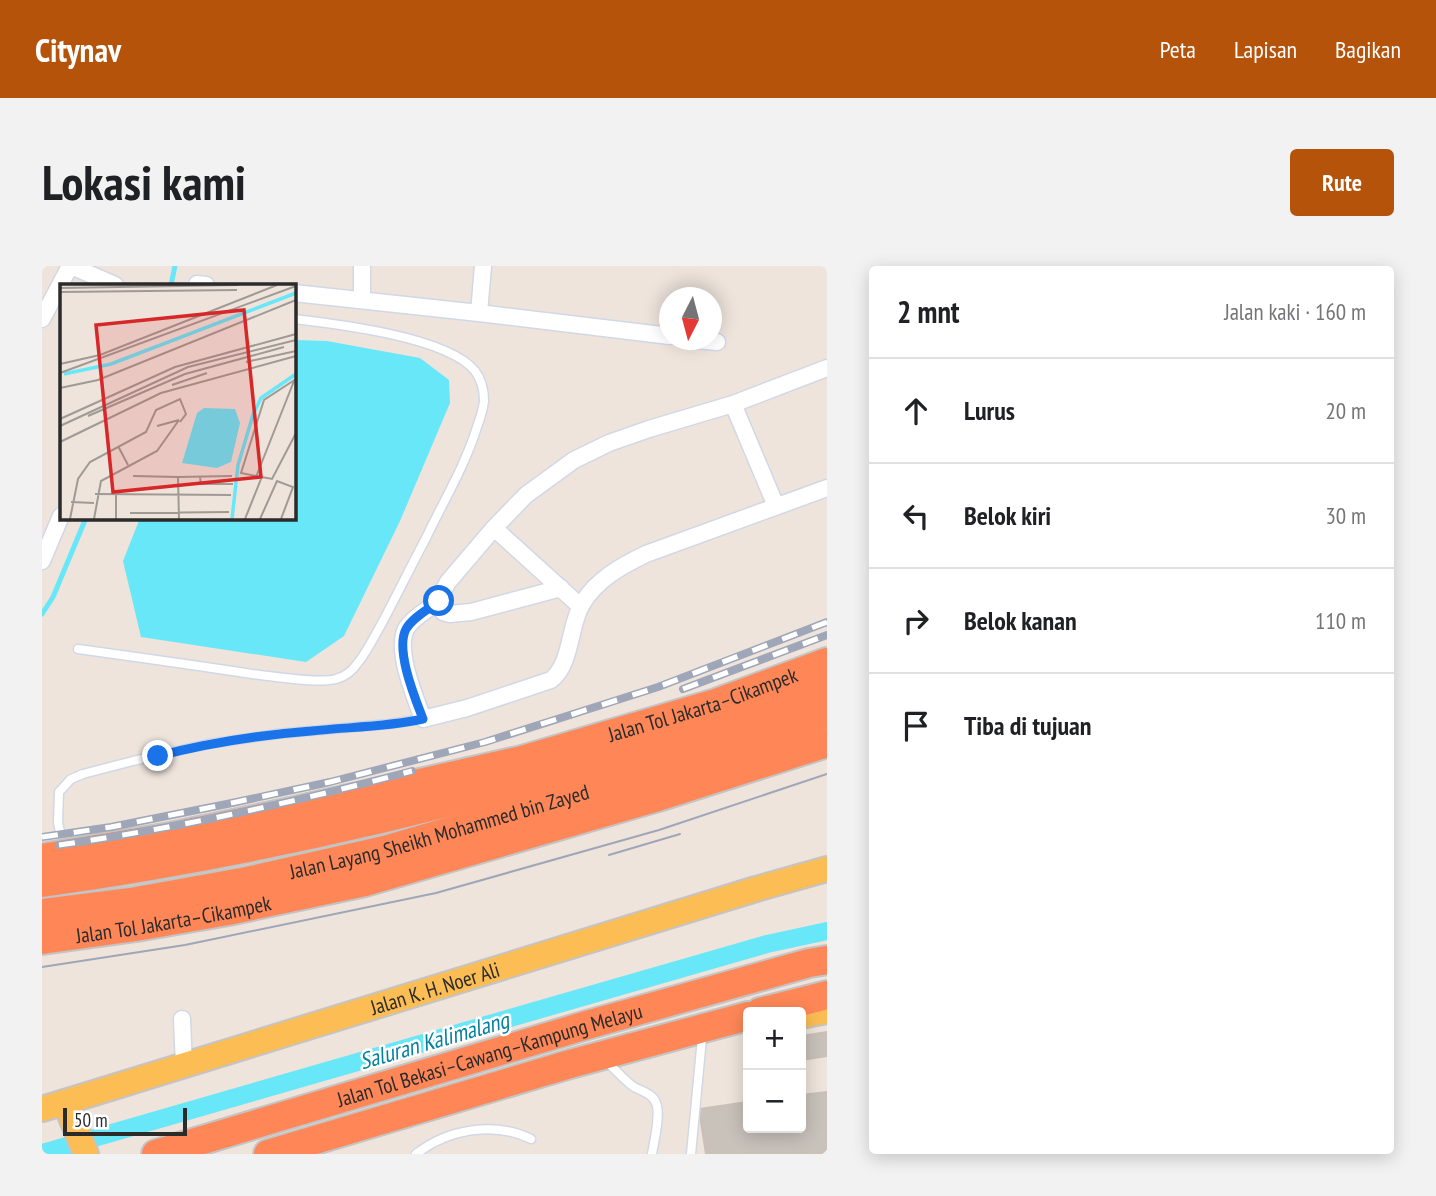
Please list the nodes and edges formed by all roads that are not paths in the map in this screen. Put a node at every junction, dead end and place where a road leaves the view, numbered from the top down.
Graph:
1 (70, 266) edge
2 (362, 266) edge
3 (483, 266) edge
4 (60, 284) edge
5 (114, 284) edge
6 (60, 285) edge
7 (296, 293) edge
8 (362, 300) junction
9 (479, 313) junction
10 (42, 319) edge
11 (296, 319) edge
12 (659, 335) edge
13 (827, 368) edge
14 (733, 404) junction
15 (827, 488) edge
16 (776, 506) junction
17 (60, 518) edge
18 (494, 528) junction
19 (42, 561) edge
20 (561, 589) junction
21 (439, 601) junction
22 (580, 606) junction
23 (78, 649) dead end
24 (827, 662) edge
25 (827, 685) edge
26 (827, 714) edge
27 (423, 719) junction
28 (827, 743) edge
29 (60, 831) dead end
30 (42, 858) edge
31 (827, 869) edge
32 (42, 883) edge
33 (42, 914) edge
34 (42, 940) edge
35 (827, 960) edge
36 (827, 995) edge
37 (780, 1007) edge
38 (827, 1011) edge
39 (806, 1015) edge
40 (743, 1017) edge
41 (182, 1019) dead end
42 (743, 1029) edge
43 (702, 1038) junction
44 (609, 1064) junction
45 (184, 1066) junction
46 (59, 1109) edge
47 (531, 1139) dead end
48 (86, 1153) edge
49 (156, 1154) edge
50 (268, 1154) edge
51 (301, 1154) edge
52 (416, 1154) edge
53 (652, 1154) edge
54 (691, 1154) edge

1 - 4 street
1 - 5 street
2 - 8 street
3 - 9 street
6 - 10 street
7 - 8 street
8 - 9 street
9 - 12 street
11 - 23 lane
13 - 14 street
14 - 16 street
14 - 18 street
15 - 16 street
16 - 22 street
17 - 19 street
18 - 20 street
18 - 21 street
20 - 21 street
20 - 22 street
21 - 27 street
22 - 27 street
24 - 30 highway, Jalan Tol Jakarta–Cikampek
25 - 32 highway, Jalan Layang Sheikh Mohammed bin Zayed
26 - 33 highway, Jalan Layang Sheikh Mohammed bin Zayed
27 - 29 lane
28 - 34 highway, Jalan Tol Jakarta–Cikampek
31 - 45 main road, Jalan K. H. Noer Ali
35 - 49 highway, Jalan Tol Bekasi–Cawang–Kampung Melayu
36 - 37 highway
38 - 39 main road
40 - 50 highway, Jalan Tol Bekasi–Cawang–Kampung Melayu
41 - 45 street
42 - 43 main road
43 - 44 main road
43 - 54 lane
44 - 51 main road
44 - 53 lane
45 - 46 main road, Jalan K. H. Noer Ali
46 - 48 main road
47 - 52 lane

